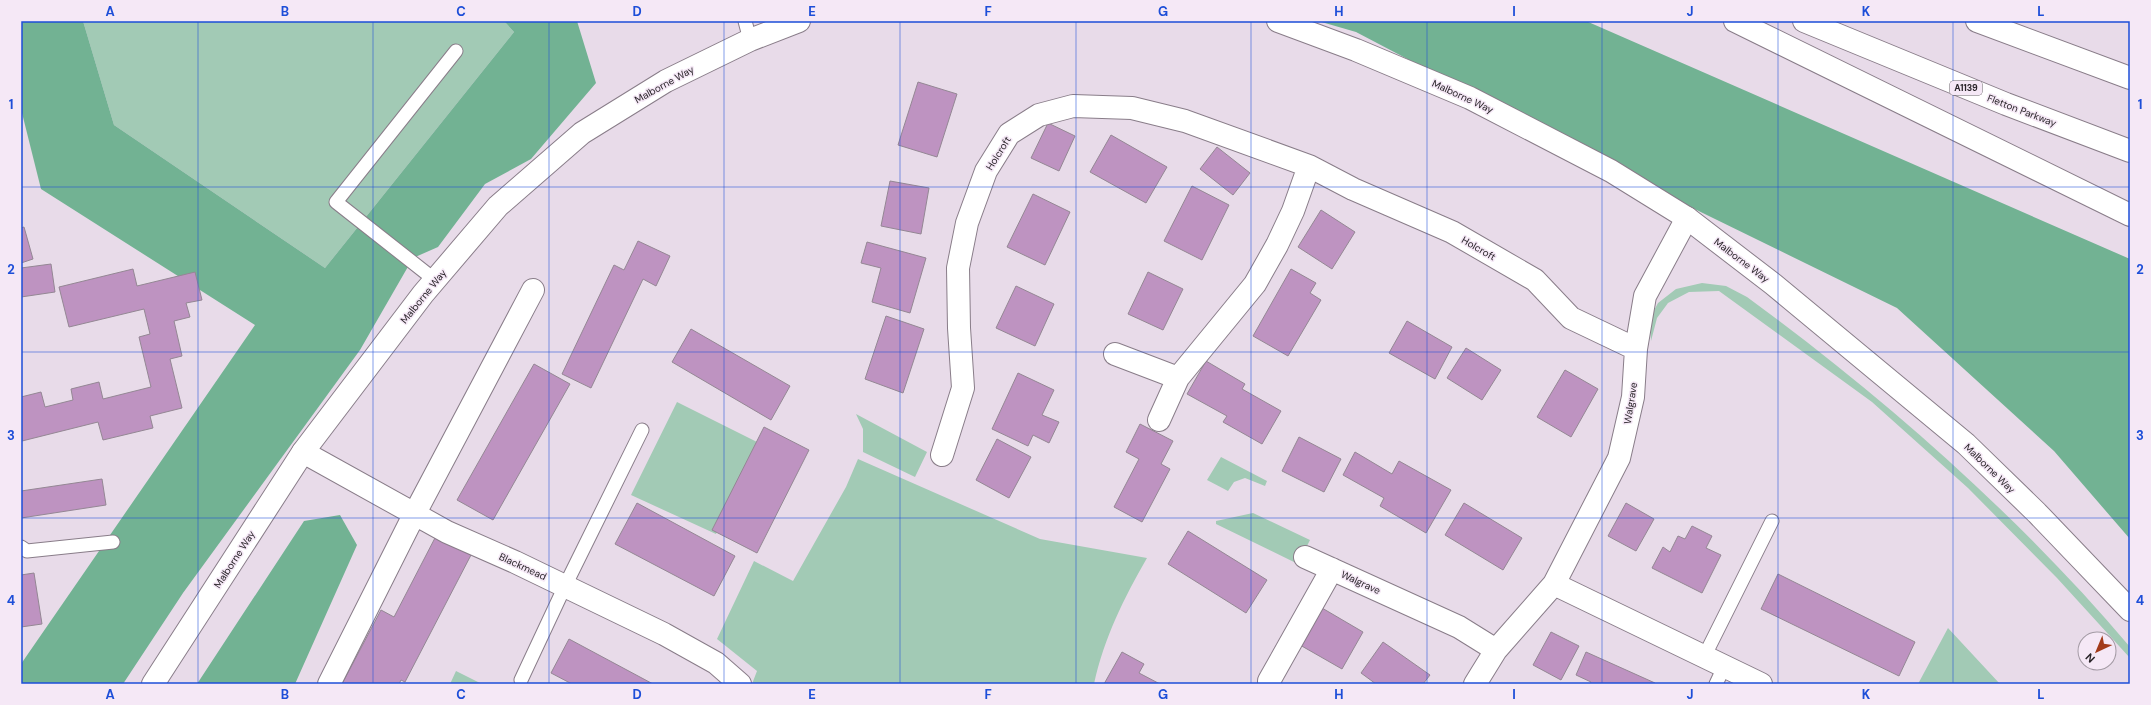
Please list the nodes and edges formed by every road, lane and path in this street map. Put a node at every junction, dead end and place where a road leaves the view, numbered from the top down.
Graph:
1 (799, 21) edge
2 (1278, 21) edge
3 (1735, 21) edge
4 (1804, 21) edge
5 (1976, 21) edge
6 (748, 30) edge
7 (456, 51) dead end
8 (2130, 78) edge
9 (2130, 151) edge
10 (1309, 166) junction
11 (2130, 215) edge
12 (1687, 218) junction
13 (435, 280) junction
14 (533, 290) dead end
15 (1636, 349) junction
16 (1115, 354) dead end
17 (1178, 378) junction
18 (1159, 420) dead end
19 (642, 430) dead end
20 (303, 452) junction
21 (942, 455) dead end
22 (414, 515) junction
23 (1772, 521) dead end
24 (114, 542) dead end
25 (21, 547) edge
26 (1305, 557) dead end
27 (1332, 569) junction
28 (1554, 584) junction
29 (565, 586) junction
30 (2130, 610) edge
31 (1496, 650) junction
32 (1704, 657) junction
33 (1720, 675) edge
34 (522, 680) dead end
35 (1269, 681) dead end
36 (153, 684) edge
37 (329, 684) edge
38 (740, 684) edge
39 (1475, 684) edge
40 (1761, 684) edge

1 - 6 main road, Malborne Way
2 - 12 main road, Malborne Way
3 - 11 main road
4 - 9 main road, Fletton Parkway / A1139
5 - 8 main road
6 - 13 main road, Malborne Way
7 - 13 lane
10 - 15 main road, Holcroft
10 - 17 main road
10 - 21 main road, Holcroft
12 - 15 main road, Walgrave
12 - 30 main road, Malborne Way
13 - 20 main road, Malborne Way
14 - 22 main road
15 - 28 main road, Walgrave
16 - 17 main road
17 - 18 main road
19 - 29 lane
20 - 22 main road, Blackmead
20 - 36 main road, Malborne Way
22 - 29 main road, Blackmead
22 - 37 main road
23 - 32 lane
24 - 25 lane
26 - 27 main road, Walgrave
27 - 31 main road, Walgrave
27 - 35 main road, Walgrave
28 - 31 main road, Walgrave
28 - 32 main road
29 - 34 lane
29 - 38 main road, Blackmead
31 - 39 main road, Walgrave
32 - 33 main road
33 - 40 main road

